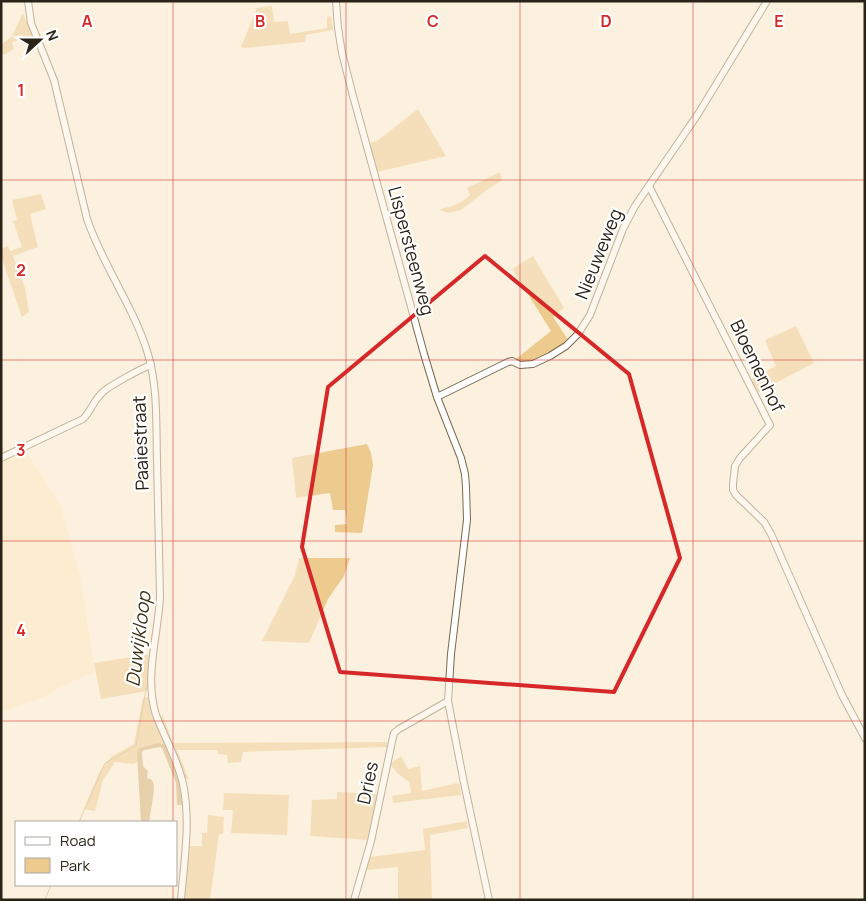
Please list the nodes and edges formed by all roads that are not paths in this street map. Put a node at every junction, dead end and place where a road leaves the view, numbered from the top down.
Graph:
1 (28, 1) edge
2 (336, 1) edge
3 (767, 1) edge
4 (649, 186) junction
5 (150, 365) junction
6 (437, 397) junction
7 (1, 458) edge
8 (448, 701) junction
9 (865, 738) edge
10 (181, 900) edge
11 (354, 900) edge
12 (489, 900) edge

1 - 5 street, Paaiestraat
2 - 6 street, Lispersteenweg
3 - 4 street, Nieuweweg
4 - 6 street, Nieuweweg
4 - 9 street, Bloemenhof
5 - 7 street
5 - 10 street, Paaiestraat
6 - 8 street, Lispersteenweg
8 - 11 street, Dries
8 - 12 street, Lispersteenweg

